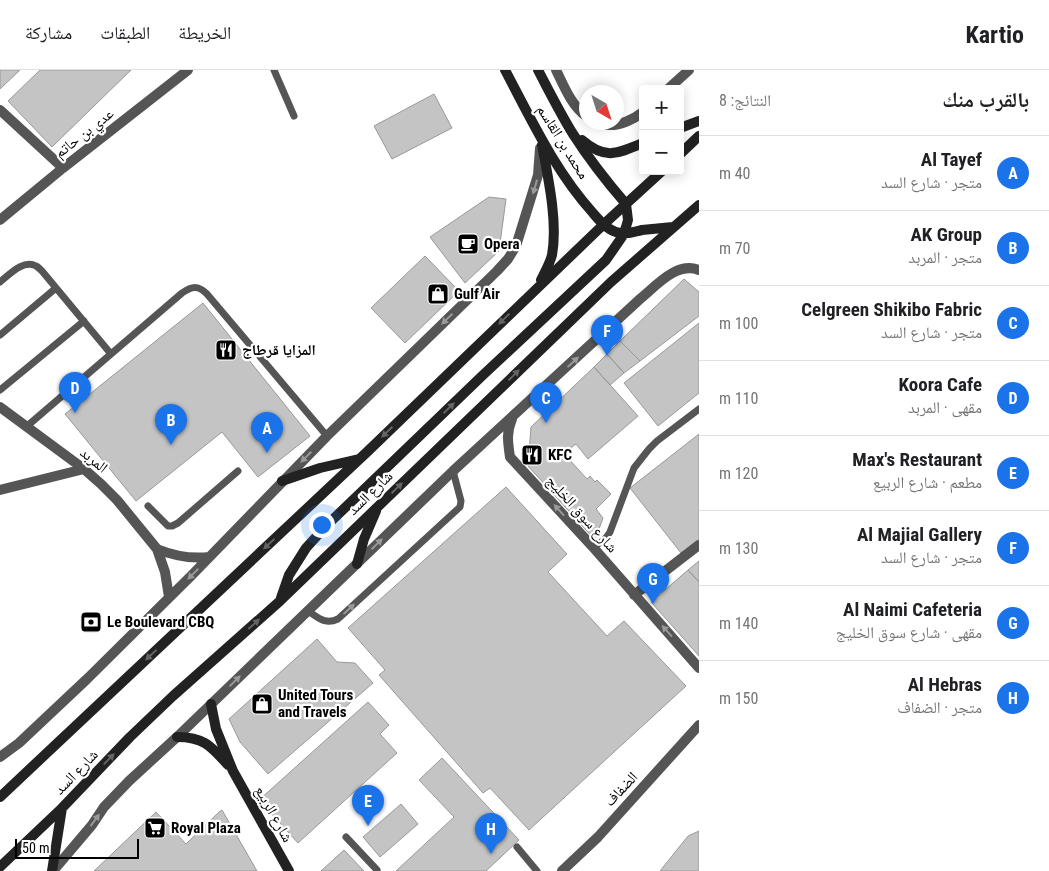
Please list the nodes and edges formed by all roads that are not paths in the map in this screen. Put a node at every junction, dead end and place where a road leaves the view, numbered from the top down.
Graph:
1 (188, 70) edge
2 (274, 70) edge
3 (505, 70) edge
4 (538, 70) edge
5 (556, 70) edge
6 (689, 70) edge
7 (672, 85) edge
8 (0, 110) edge
9 (579, 110) edge
10 (639, 115) edge
11 (294, 116) dead end
12 (699, 121) edge
13 (624, 122) edge
14 (684, 127) edge
15 (572, 133) junction
16 (699, 136) edge
17 (541, 139) junction
18 (639, 145) edge
19 (684, 150) edge
20 (64, 168) junction
21 (658, 175) edge
22 (626, 204) junction
23 (699, 205) edge
24 (0, 220) edge
25 (604, 224) junction
26 (673, 227) junction
27 (624, 234) junction
28 (699, 270) edge
29 (0, 282) edge
30 (539, 286) junction
31 (56, 288) junction
32 (84, 321) junction
33 (0, 335) edge
34 (111, 354) junction
35 (0, 390) edge
36 (0, 407) edge
37 (699, 408) edge
38 (513, 416) junction
39 (26, 427) junction
40 (327, 436) junction
41 (360, 458) junction
42 (84, 469) junction
43 (238, 471) dead end
44 (454, 471) junction
45 (282, 481) junction
46 (0, 490) edge
47 (148, 506) dead end
48 (378, 507) junction
49 (699, 545) edge
50 (592, 546) junction
51 (157, 549) junction
52 (209, 557) junction
53 (357, 564) junction
54 (634, 595) junction
55 (169, 597) junction
56 (280, 601) junction
57 (308, 611) junction
58 (699, 668) edge
59 (211, 704) junction
60 (699, 725) edge
61 (177, 737) junction
62 (0, 757) edge
63 (233, 771) junction
64 (0, 797) edge
65 (62, 808) junction
66 (346, 837) dead end
67 (517, 847) dead end
68 (0, 867) edge
69 (377, 870) edge
70 (566, 870) edge
71 (52, 871) edge
72 (289, 871) edge
73 (537, 871) edge

1 - 20 street, عدي بن حاتم
2 - 11 lane
3 - 17 main road, محمد بن القاسم
4 - 15 main road, محمد بن القاسم
5 - 9 street
6 - 7 street
8 - 20 street
10 - 13 street
12 - 14 main road
15 - 18 main road
15 - 22 main road, محمد بن القاسم
16 - 19 main road
17 - 25 main road, محمد بن القاسم
17 - 30 main road
17 -> 40 street
20 - 24 street, عدي بن حاتم
21 - 22 main road
22 - 25 main road
22 - 27 main road
23 - 26 main road, شارع السد
25 - 27 main road
25 - 30 main road
26 - 27 main road
48 -> 26 main road, شارع السد
56 -> 27 main road
38 -> 28 street
29 - 31 lane
30 -> 41 main road
31 - 32 lane
31 - 33 lane
32 - 34 lane
32 - 35 lane
34 - 39 lane
34 - 40 lane
36 - 39 street, المربد
37 - 50 lane
38 - 44 street
50 -> 38 street, شارع سوق الخليج
39 - 42 street, المربد
40 -> 45 street
41 - 45 main road
41 -> 64 main road
42 - 46 street
42 - 51 street, المربد
43 - 47 lane
53 -> 44 street
57 -> 44 lane
45 - 52 street
48 - 53 main road
48 - 56 main road, شارع السد
49 - 54 street
50 - 54 street, شارع سوق الخليج
51 - 52 street
51 - 55 street, المربد
52 -> 55 street
53 - 57 street
58 -> 54 street, شارع سوق الخليج
55 - 62 street
65 -> 56 main road, شارع السد
59 -> 57 street
59 - 61 street
59 - 63 main road, شارع الربيع
60 - 70 street, الضفاف
61 - 63 main road, شارع الربيع
71 -> 61 street
63 - 72 main road, شارع الربيع
65 - 68 main road, شارع السد
65 - 71 main road
66 - 69 lane
67 - 73 lane

